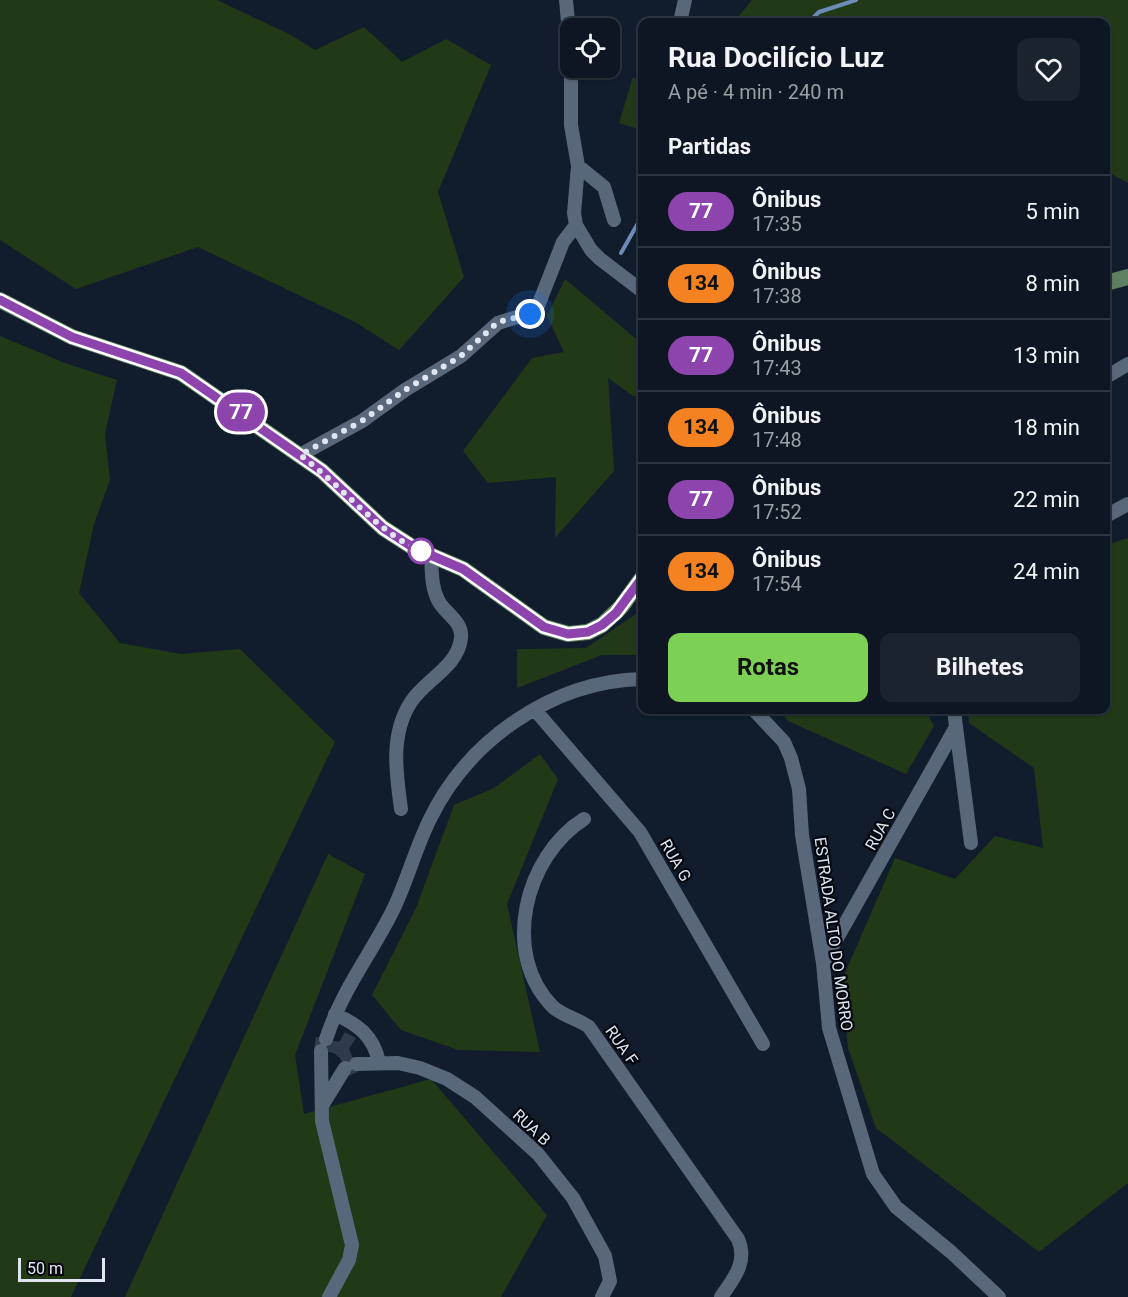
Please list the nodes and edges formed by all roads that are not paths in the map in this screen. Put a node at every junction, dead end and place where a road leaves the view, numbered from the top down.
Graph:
1 (566, 0) edge
2 (685, 0) edge
3 (568, 18) edge
4 (681, 18) edge
5 (571, 78) edge
6 (578, 166) junction
7 (614, 220) dead end
8 (576, 225) junction
9 (1128, 277) edge
10 (1110, 283) edge
11 (638, 288) edge
12 (0, 300) edge
13 (1128, 364) edge
14 (1110, 375) edge
15 (300, 455) junction
16 (1128, 504) edge
17 (1110, 514) edge
18 (431, 555) junction
19 (638, 583) edge
20 (638, 680) edge
21 (535, 710) junction
22 (758, 714) edge
23 (954, 714) edge
24 (956, 727) junction
25 (401, 809) dead end
26 (584, 819) dead end
27 (971, 843) dead end
28 (823, 963) junction
29 (334, 1014) junction
30 (763, 1044) dead end
31 (379, 1062) junction
32 (323, 1104) junction
33 (329, 1297) edge
34 (602, 1297) edge
35 (722, 1297) edge
36 (999, 1297) edge

1 - 3 street
2 - 4 street
5 - 6 street
6 - 7 street
6 - 8 street
8 - 11 street
8 - 15 street
9 - 10 main road
12 - 15 main road
13 - 14 street
15 - 18 main road
16 - 17 street
18 - 19 main road
18 - 25 street
20 - 21 street
21 - 29 street
21 - 30 street, RUA G
22 - 28 street, ESTRADA ALTO DO MORRO
23 - 24 street
24 - 27 street
24 - 28 street, RUA C
26 - 35 street, RUA F
28 - 36 street, ESTRADA ALTO DO MORRO
29 - 31 street
29 - 32 street
31 - 32 street, RUA B
31 - 34 street, RUA B
32 - 33 street

